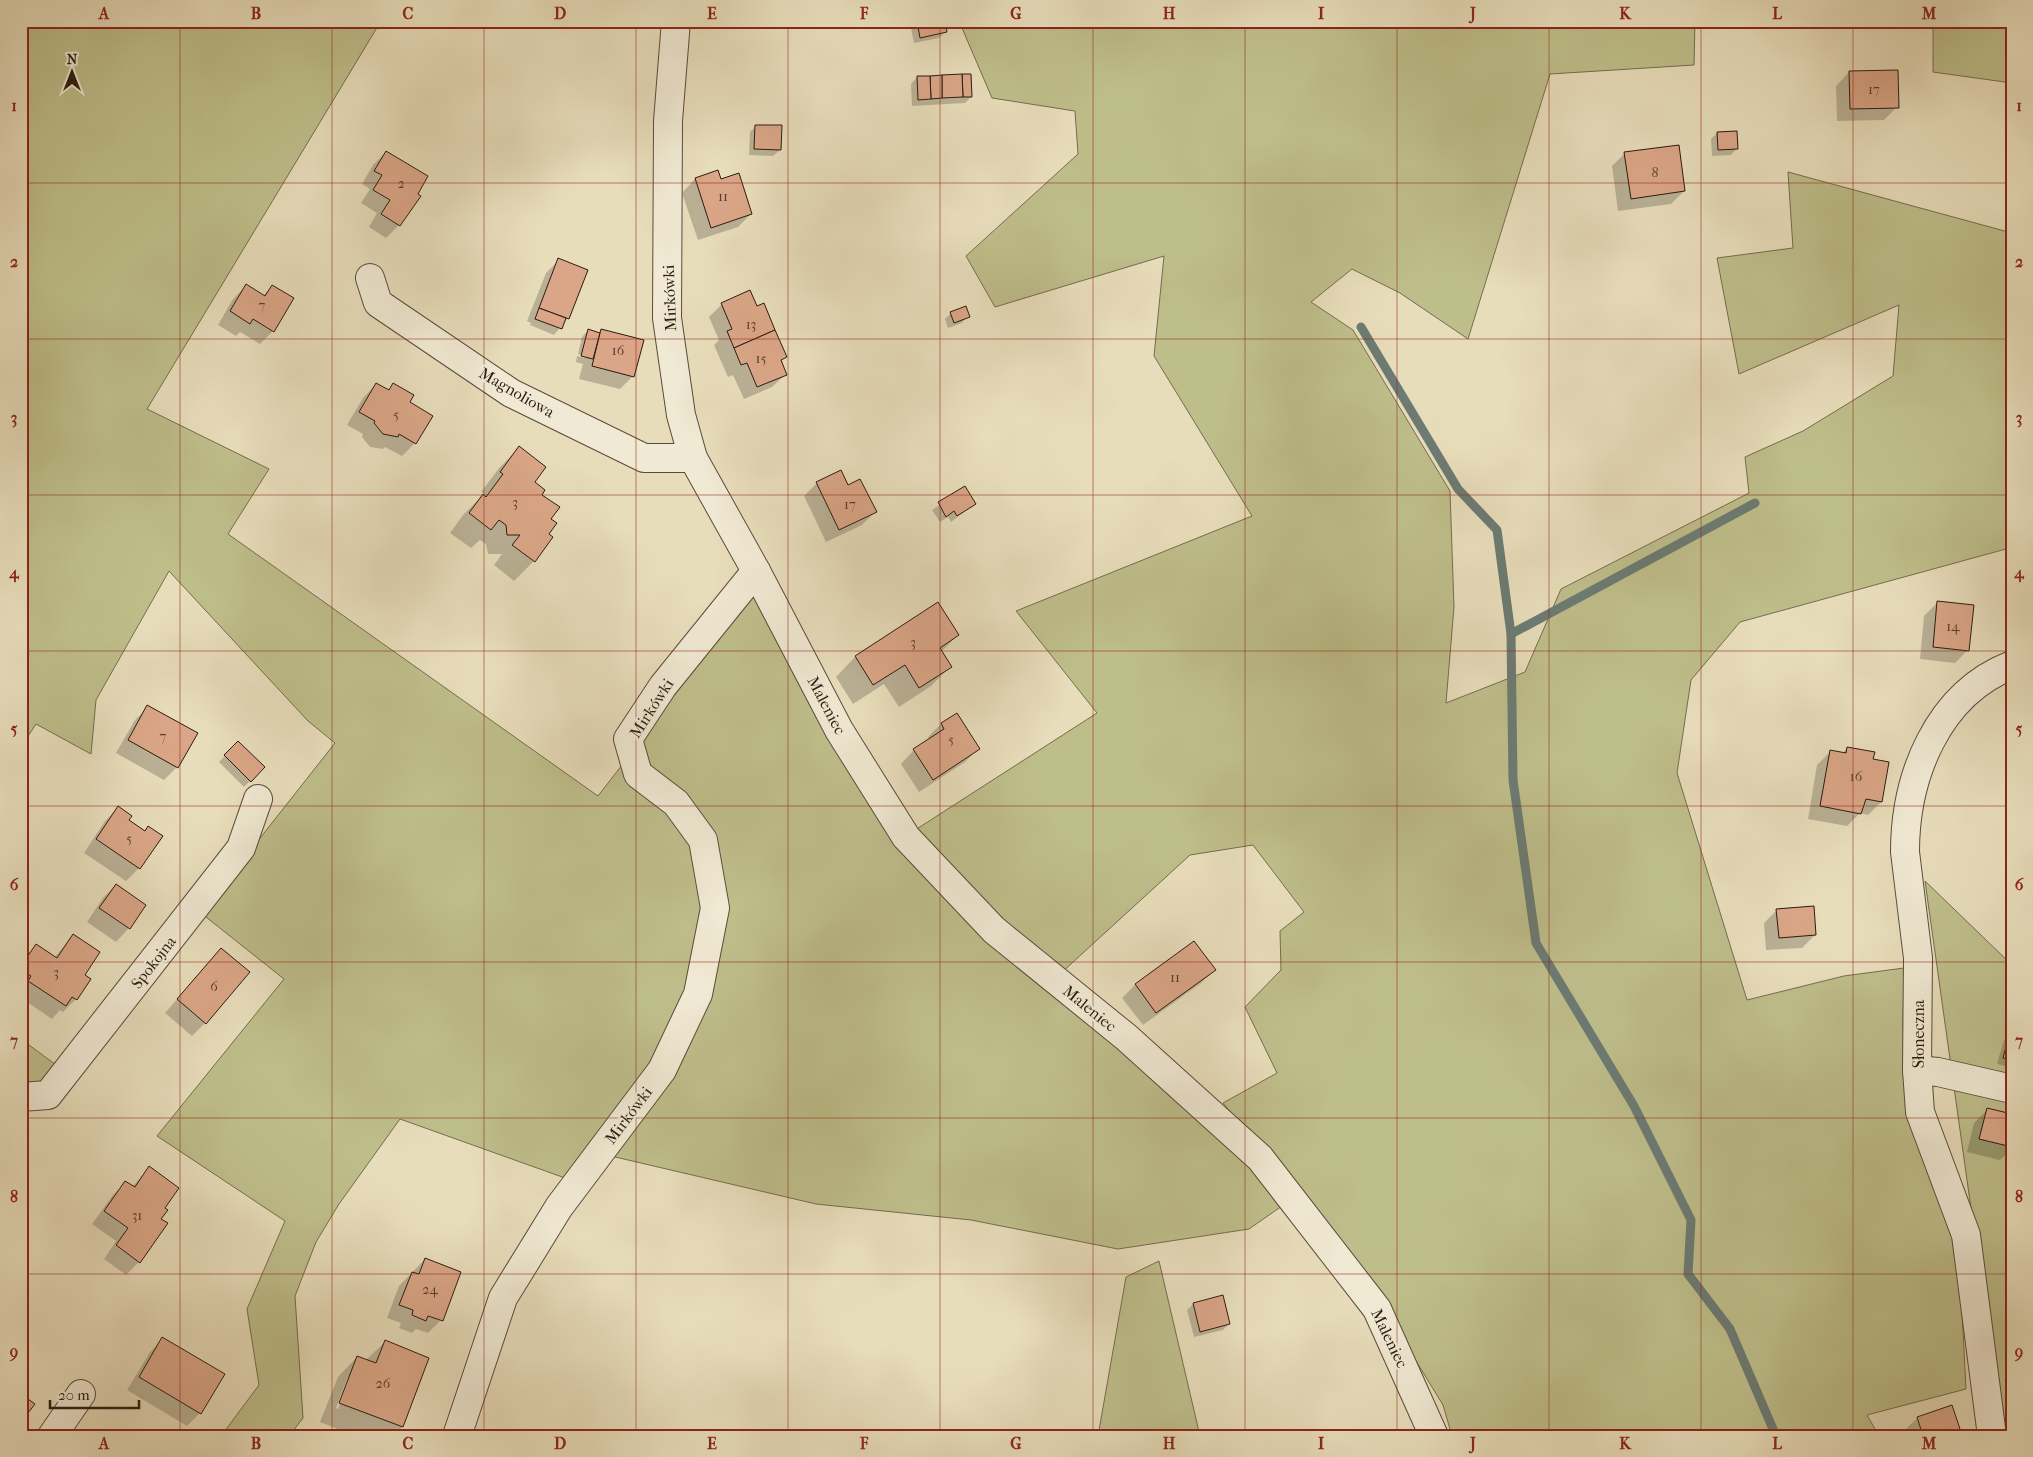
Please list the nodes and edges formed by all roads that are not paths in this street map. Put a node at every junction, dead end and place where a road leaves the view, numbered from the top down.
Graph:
1 (676, 21) edge
2 (370, 278) dead end
3 (693, 458) junction
4 (756, 571) junction
5 (2012, 665) edge
6 (258, 799) dead end
7 (1917, 1070) junction
8 (2012, 1089) edge
9 (21, 1097) edge
10 (81, 1394) dead end
11 (52, 1436) edge
12 (457, 1436) edge
13 (1434, 1436) edge
14 (1992, 1436) edge

1 - 3 street, Mirkówki
2 - 3 street, Magnoliowa
3 - 4 street, Mirkówki
4 - 12 street, Mirkówki
4 - 13 street, Maleniec
5 - 7 street, Słoneczna
6 - 9 street, Spokojna
7 - 8 street
7 - 14 street, Słoneczna
10 - 11 street

